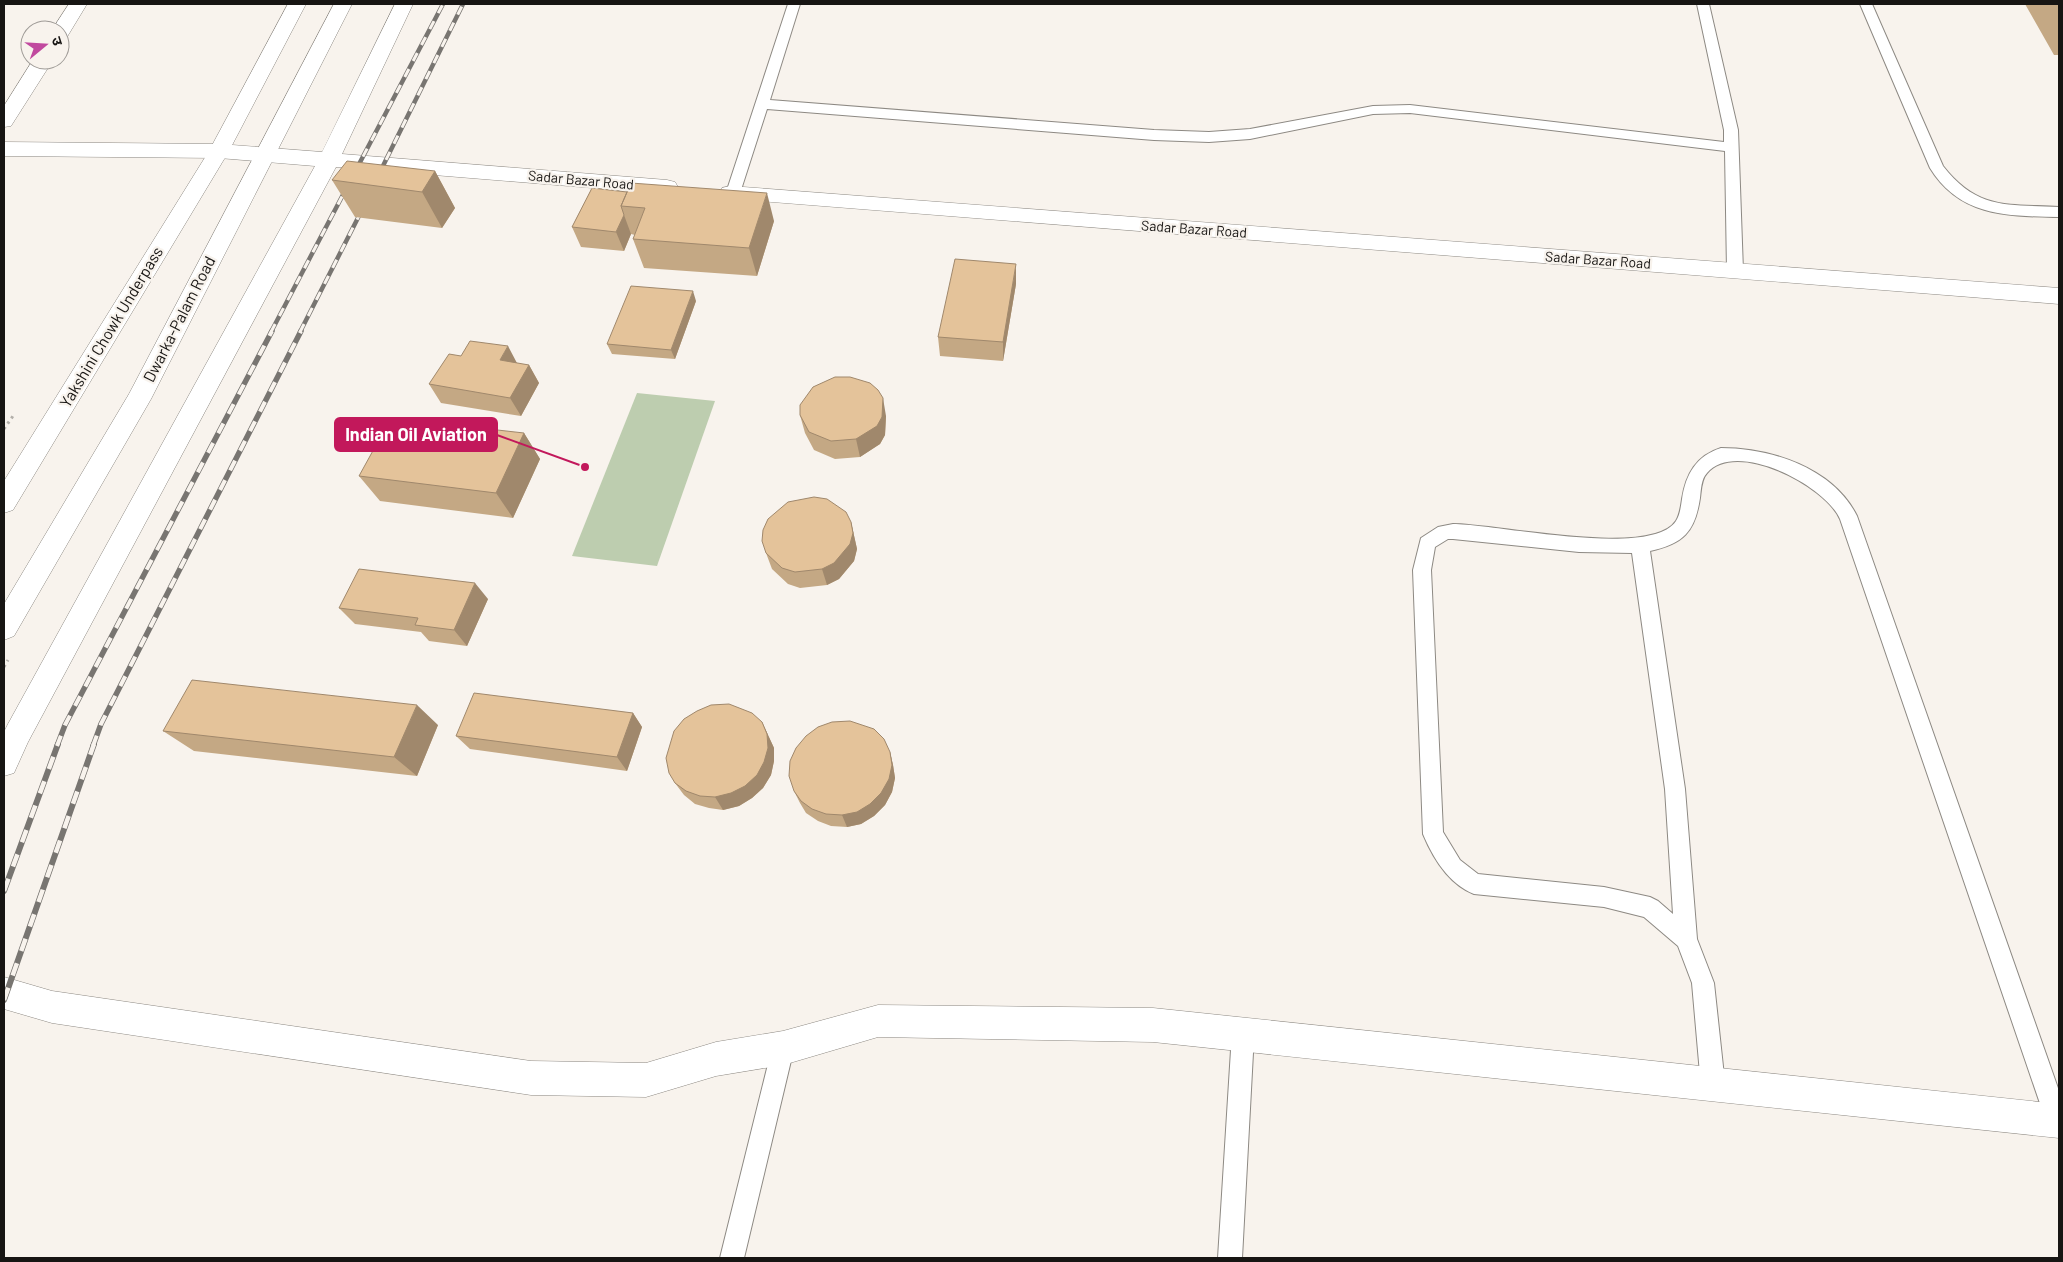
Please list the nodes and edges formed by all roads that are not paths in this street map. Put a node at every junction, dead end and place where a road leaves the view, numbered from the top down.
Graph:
1 (78, 4) edge
2 (296, 4) edge
3 (343, 4) edge
4 (404, 4) edge
5 (794, 4) edge
6 (1702, 4) edge
7 (1866, 4) edge
8 (68, 20) edge
9 (36, 70) edge
10 (761, 104) junction
11 (4, 121) edge
12 (1731, 147) junction
13 (4, 149) edge
14 (219, 151) junction
15 (264, 154) junction
16 (329, 160) junction
17 (684, 189) edge
18 (723, 192) joint
19 (2059, 212) edge
20 (1735, 271) junction
21 (2059, 296) edge
22 (4, 503) edge
23 (1640, 545) junction
24 (4, 628) edge
25 (4, 763) edge
26 (1686, 939) junction
27 (4, 993) edge
28 (1243, 1034) junction
29 (783, 1048) junction
30 (1713, 1085) junction
31 (2059, 1121) edge
32 (732, 1258) edge
33 (1230, 1258) edge

1 - 8 street
2 - 14 street
3 - 15 street, Dwarka-Palam Road
4 - 16 street
5 - 10 lane
6 - 12 lane
7 - 19 lane
9 - 11 street
10 - 12 lane
10 - 18 lane
12 - 20 lane
13 - 14 street, Sadar Bazar Road
14 - 15 street, Sadar Bazar Road
14 - 22 street, Yakshini Chowk Underpass
15 - 16 street, Sadar Bazar Road
15 - 24 street, Dwarka-Palam Road
16 - 17 street, Sadar Bazar Road
16 - 25 street
18 - 20 street, Sadar Bazar Road
20 - 21 street, Sadar Bazar Road
23 - 26 lane
23 - 26 lane
23 - 31 lane
26 - 30 lane
27 - 29 street
28 - 29 street
28 - 30 street
28 - 33 lane
29 - 32 lane
30 - 31 street

